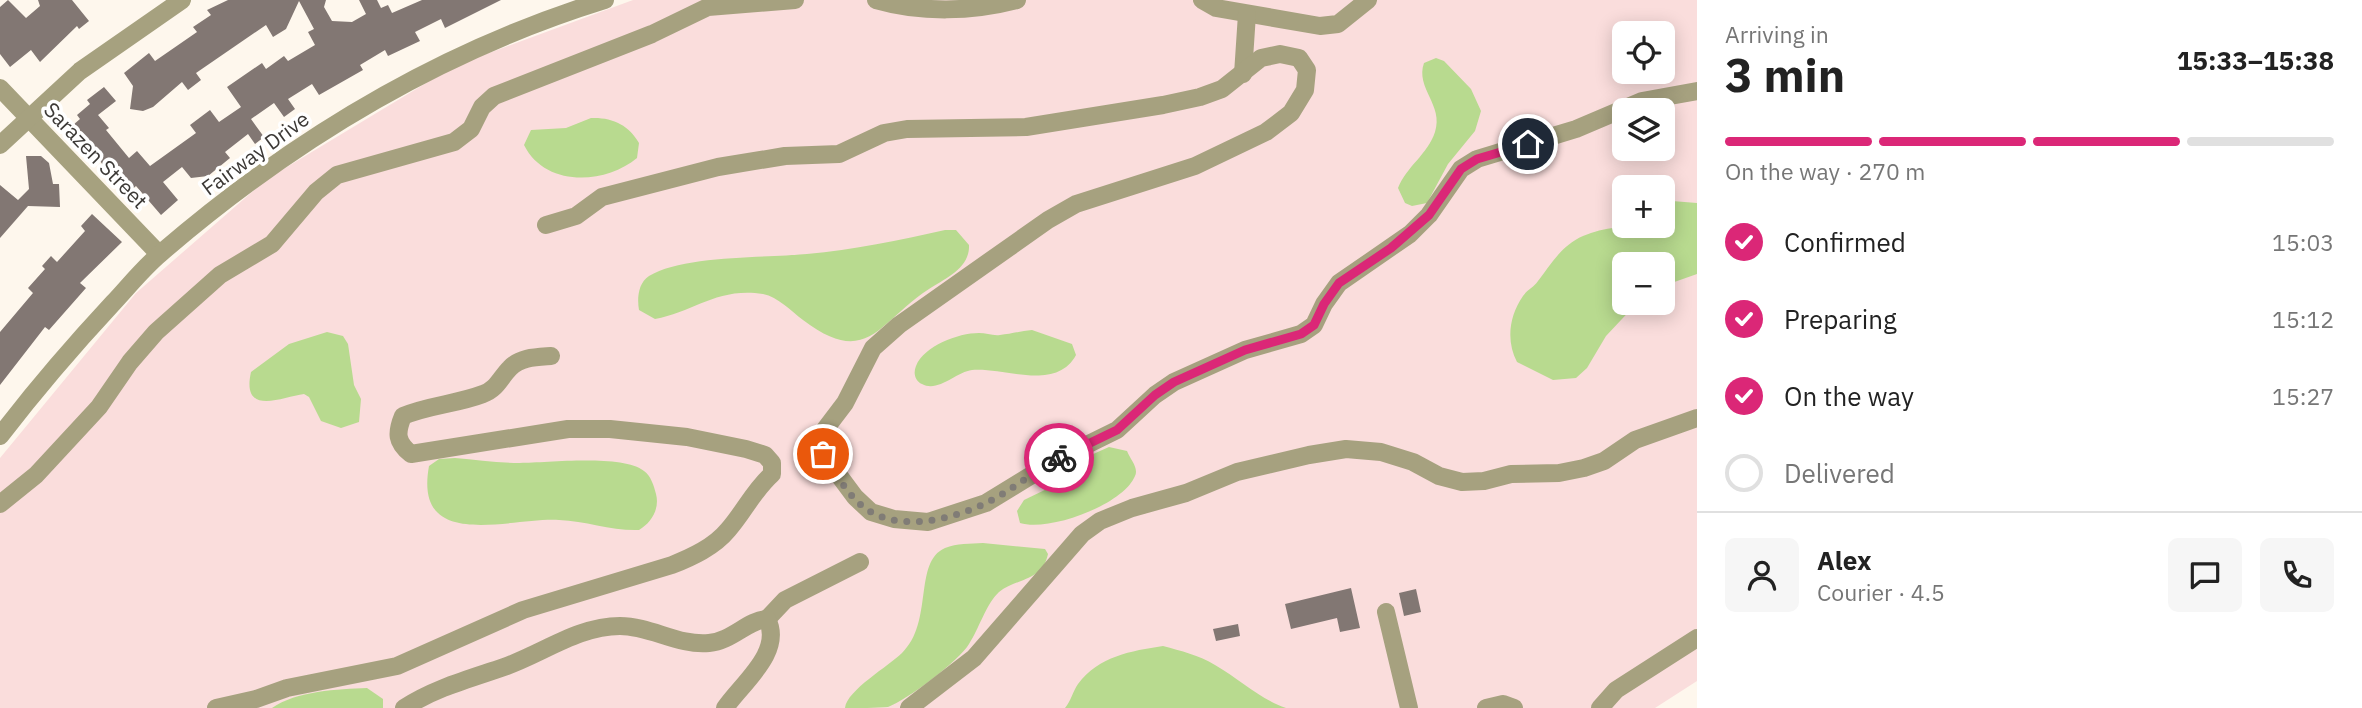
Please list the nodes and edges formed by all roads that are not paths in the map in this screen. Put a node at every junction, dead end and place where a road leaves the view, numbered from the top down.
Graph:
1 (182, 0) edge
2 (605, 0) edge
3 (795, 0) edge
4 (876, 0) edge
5 (1017, 0) edge
6 (1202, 0) edge
7 (1368, 0) edge
8 (1247, 14) junction
9 (1243, 74) junction
10 (0, 88) edge
11 (1697, 92) edge
12 (29, 117) junction
13 (0, 145) edge
14 (546, 225) dead end
15 (159, 254) junction
16 (551, 356) dead end
17 (1697, 418) edge
18 (0, 436) edge
19 (0, 505) edge
20 (860, 562) dead end
21 (1387, 612) dead end
22 (767, 619) junction
23 (1697, 638) edge
24 (216, 708) edge
25 (404, 708) edge
26 (725, 708) edge
27 (909, 708) edge
28 (1409, 708) edge
29 (1486, 708) edge
30 (1514, 708) edge
31 (1600, 708) edge

1 - 12 street
2 - 15 street, Fairway Drive
3 - 19 street
4 - 5 street
6 - 8 street
7 - 8 street
8 - 9 street
9 - 11 street
9 - 14 street
10 - 12 street, Sarazen Street
12 - 13 street
12 - 15 street, Sarazen Street
15 - 18 street, Fairway Drive
16 - 24 street
17 - 27 street
20 - 22 street
21 - 28 street
22 - 25 street
22 - 26 street
23 - 31 street
29 - 30 street

